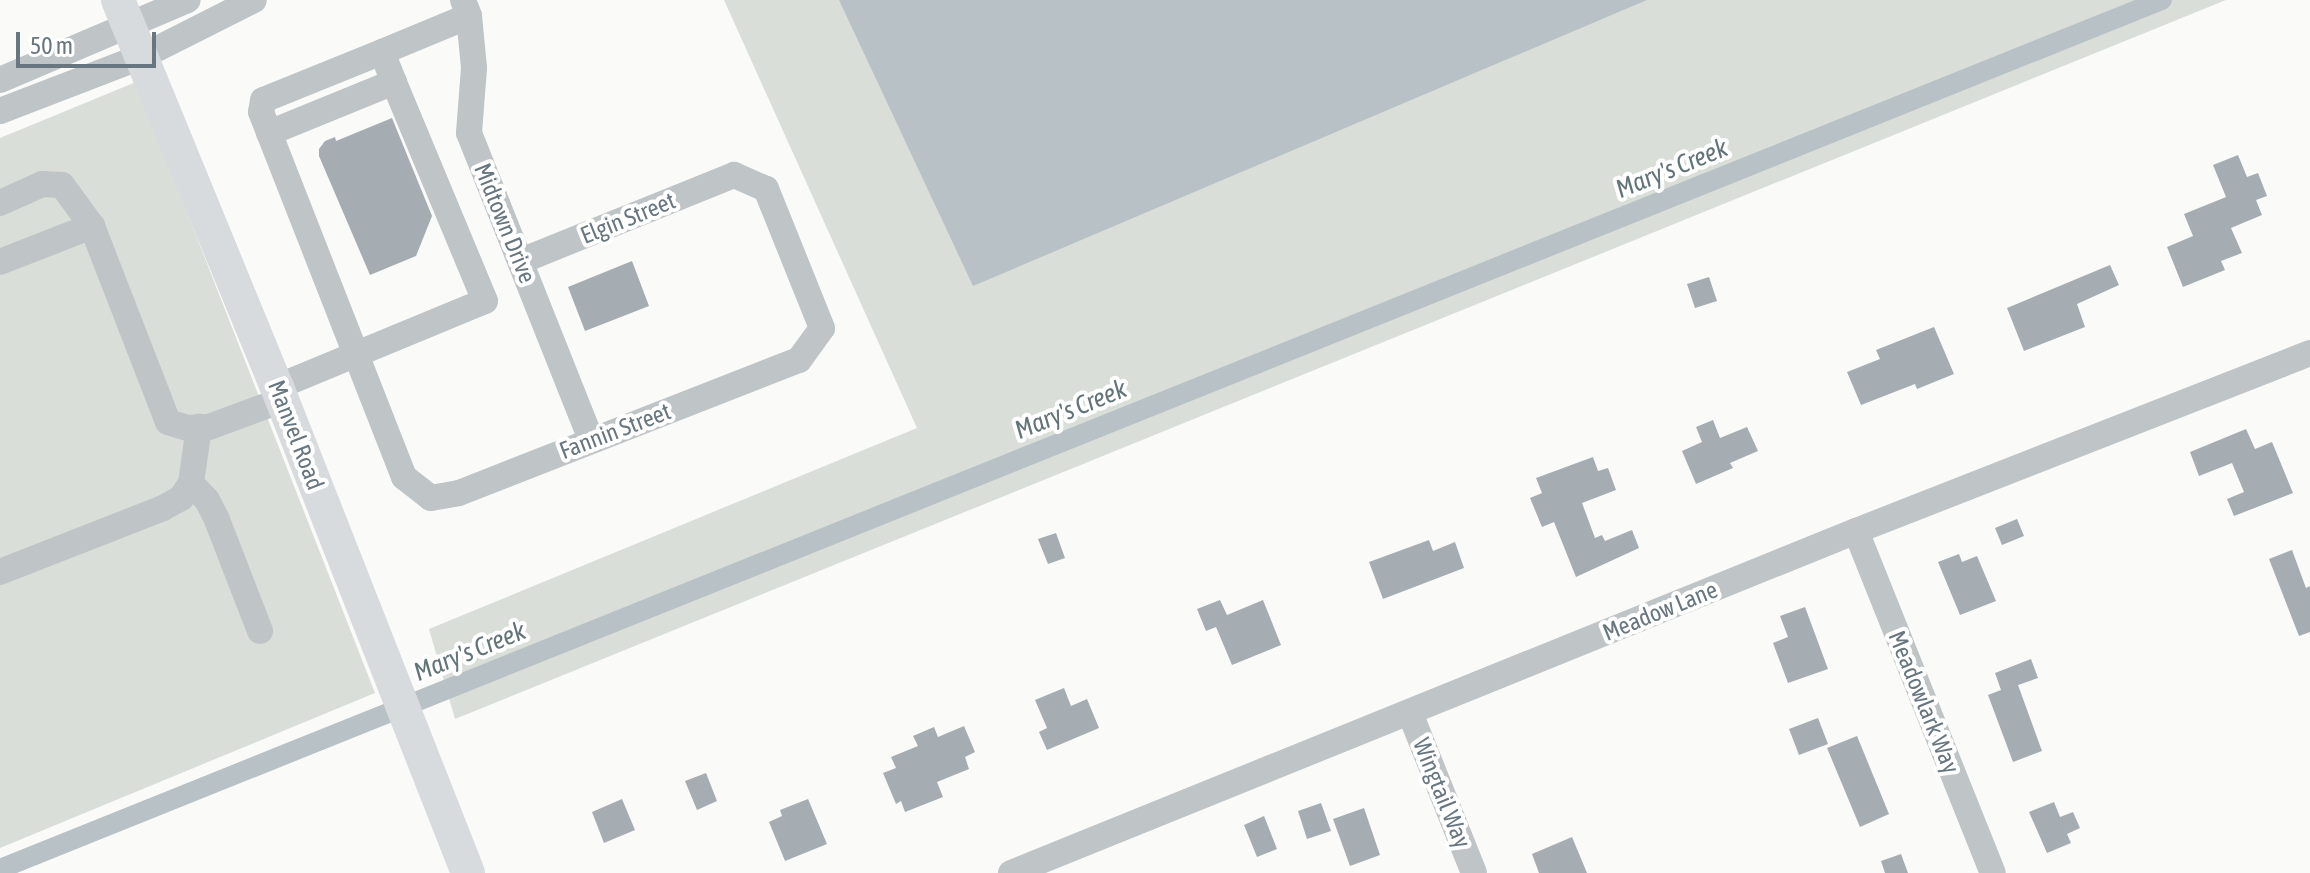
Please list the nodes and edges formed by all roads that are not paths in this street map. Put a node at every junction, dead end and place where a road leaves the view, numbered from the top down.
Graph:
1 (188, 0) edge
2 (254, 0) edge
3 (466, 8) edge
4 (130, 27) edge
5 (382, 52) junction
6 (0, 80) edge
7 (394, 82) junction
8 (0, 111) edge
9 (269, 133) junction
10 (0, 203) edge
11 (92, 226) junction
12 (521, 261) junction
13 (0, 262) edge
14 (357, 354) junction
15 (2308, 359) edge
16 (799, 360) joint
17 (280, 394) junction
18 (199, 427) junction
19 (591, 439) junction
20 (191, 483) junction
21 (1856, 531) junction
22 (0, 572) edge
23 (260, 631) dead end
24 (1410, 713) junction
25 (468, 873) edge
26 (1011, 873) edge
27 (1474, 873) edge
28 (1993, 873) edge

1 - 4 street
2 - 4 street
3 - 5 street
3 - 12 street, Midtown Drive
4 - 6 street
4 - 8 street
4 - 17 main road, Manvel Road
5 - 7 street
5 - 9 street
7 - 9 street
7 - 14 street
9 - 14 street
10 - 11 street
11 - 13 street
11 - 18 street
12 - 16 street, Elgin Street
12 - 19 street, Midtown Drive
14 - 17 street
14 - 19 street, Fannin Street
15 - 21 street, Meadow Lane
16 - 19 street, Fannin Street
17 - 18 street
17 - 25 main road, Manvel Road
18 - 20 street
20 - 22 street
20 - 23 street
21 - 24 street, Meadow Lane
21 - 28 street, Meadowlark Way
24 - 26 street, Meadow Lane
24 - 27 street, Wingtail Way

